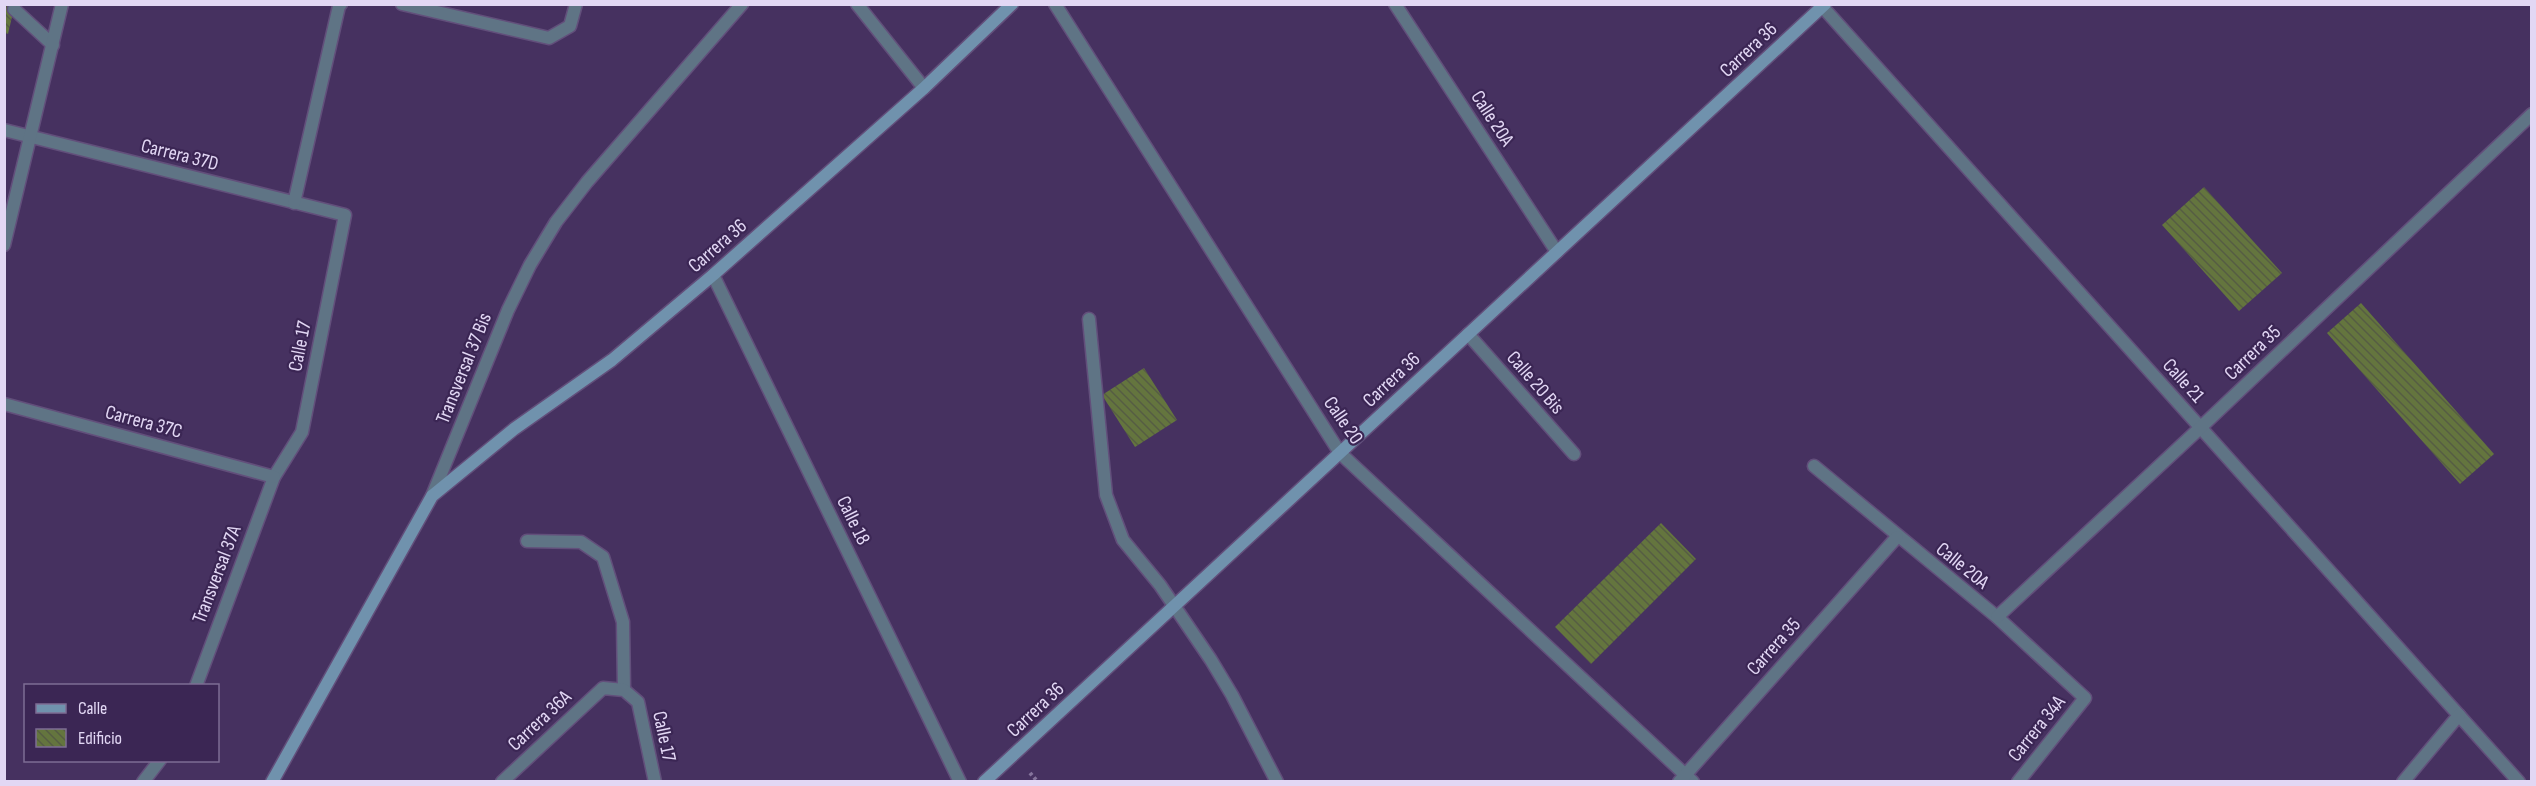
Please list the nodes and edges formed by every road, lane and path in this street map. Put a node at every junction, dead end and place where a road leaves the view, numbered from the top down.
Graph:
1 (62, 4) edge
2 (402, 4) edge
3 (576, 4) edge
4 (742, 4) edge
5 (857, 4) edge
6 (1012, 4) edge
7 (1054, 4) edge
8 (1395, 4) edge
9 (340, 5) edge
10 (1823, 5) edge
11 (14, 9) dead end
12 (53, 45) junction
13 (924, 88) junction
14 (2532, 114) edge
15 (4, 130) edge
16 (30, 136) junction
17 (294, 203) junction
18 (345, 215) joint
19 (4, 245) edge
20 (1557, 252) junction
21 (713, 275) junction
22 (1089, 319) dead end
23 (1468, 334) junction
24 (4, 404) edge
25 (2200, 428) junction
26 (1340, 453) junction
27 (1574, 454) dead end
28 (1814, 466) dead end
29 (274, 477) junction
30 (432, 496) junction
31 (1897, 537) junction
32 (527, 541) dead end
33 (1174, 607) junction
34 (1997, 617) junction
35 (197, 684) edge
36 (624, 690) junction
37 (2085, 698) joint
38 (2459, 715) junction
39 (158, 762) edge
40 (1686, 779) edge
41 (143, 782) edge
42 (272, 782) edge
43 (502, 782) edge
44 (655, 782) edge
45 (960, 782) edge
46 (984, 782) edge
47 (1277, 782) edge
48 (2018, 782) edge
49 (2403, 782) edge
50 (2519, 782) edge

1 - 12 street
2 - 3 street
4 - 30 street, Transversal 37 Bis
5 - 13 street
6 - 13 street, Carrera 36
7 - 26 street, Calle 20
8 - 20 street, Calle 20A
9 - 17 street
10 - 20 street, Carrera 36
10 - 25 street, Calle 21
11 - 12 street
12 - 16 street
13 - 21 street, Carrera 36
14 - 25 street, Carrera 35
15 - 16 street, Carrera 37D
16 - 17 street, Carrera 37D
16 - 19 street
17 - 18 street, Carrera 37D
18 - 29 street, Calle 17
20 - 23 street, Carrera 36
21 - 30 street, Carrera 36
21 - 45 street, Calle 18
22 - 33 street
23 - 26 street, Carrera 36
23 - 27 street, Calle 20 Bis
24 - 29 street, Carrera 37C
25 - 34 street, Carrera 35
25 - 38 street, Calle 21
26 - 33 street, Carrera 36
26 - 40 street, Calle 20
28 - 31 street, Calle 20A
29 - 35 street, Transversal 37A
30 - 42 street, Transversal 37 Bis
31 - 34 street, Calle 20A
31 - 40 street, Carrera 35
32 - 36 street
33 - 46 street, Carrera 36
33 - 47 street
34 - 37 street, Calle 20A
36 - 43 street, Carrera 36A
36 - 44 street, Calle 17
37 - 48 street, Carrera 34A
38 - 49 street
38 - 50 street, Calle 21
39 - 41 street

